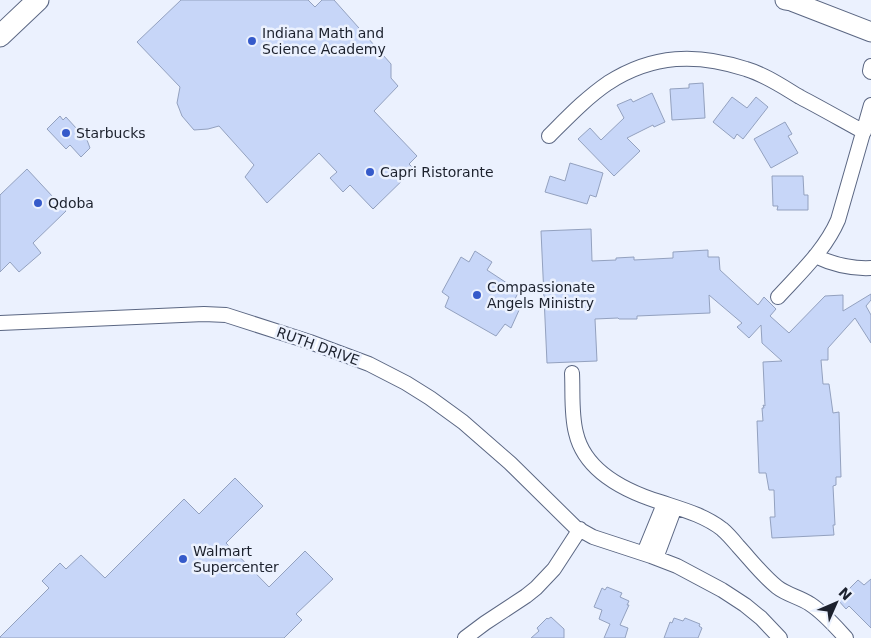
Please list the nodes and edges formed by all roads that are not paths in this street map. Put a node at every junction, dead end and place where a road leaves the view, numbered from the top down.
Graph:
1 (38, 0) edge
2 (785, 0) edge
3 (871, 32) edge
4 (0, 36) edge
5 (871, 66) edge
6 (871, 72) edge
7 (871, 105) edge
8 (864, 132) junction
9 (549, 136) dead end
10 (815, 256) junction
11 (871, 268) edge
12 (778, 297) dead end
13 (0, 323) edge
14 (572, 373) dead end
15 (669, 505) junction
16 (580, 529) junction
17 (650, 556) junction
18 (464, 638) edge
19 (780, 638) edge
20 (846, 638) edge

1 - 4 main road
2 - 3 street
5 - 6 street
7 - 8 street
8 - 9 street
8 - 10 street
10 - 11 street
10 - 12 street
13 - 16 street, RUTH DRIVE
14 - 15 street
15 - 17 street
15 - 20 street
16 - 17 street, RUTH DRIVE
16 - 18 street
17 - 19 street, RUTH DRIVE

